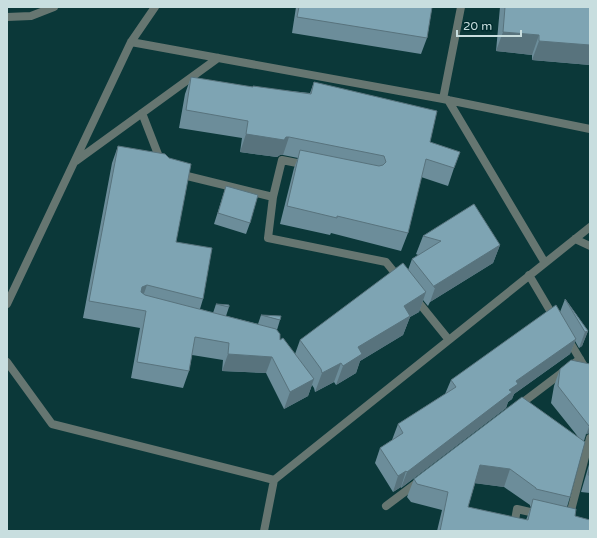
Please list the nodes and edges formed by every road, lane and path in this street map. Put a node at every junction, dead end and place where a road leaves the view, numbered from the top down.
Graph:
1 (54, 7) edge
2 (155, 7) edge
3 (461, 7) edge
4 (7, 17) edge
5 (131, 42) junction
6 (218, 58) junction
7 (445, 100) junction
8 (142, 113) junction
9 (590, 129) edge
10 (74, 162) junction
11 (313, 166) edge
12 (273, 197) junction
13 (590, 227) edge
14 (575, 239) junction
15 (590, 246) edge
16 (545, 262) junction
17 (529, 275) junction
18 (7, 304) edge
19 (448, 340) junction
20 (580, 359) junction
21 (7, 362) edge
22 (590, 376) edge
23 (511, 411) edge
24 (590, 438) edge
25 (424, 478) edge
26 (274, 480) junction
27 (386, 506) dead end
28 (546, 516) edge
29 (568, 521) edge
30 (264, 531) edge
31 (513, 531) edge

1 - 4 street
2 - 5 street
3 - 7 street
5 - 6 street
5 - 10 street
6 - 7 street
6 - 8 street
7 - 9 street
7 - 16 street
8 - 10 street
8 - 12 street
10 - 18 street
11 - 12 street
12 - 19 street
13 - 14 street
14 - 15 street
14 - 16 street
16 - 17 street
17 - 19 street
17 - 20 street
19 - 26 street
20 - 22 street
20 - 23 street
21 - 26 street
24 - 29 street
25 - 27 street
26 - 30 street
28 - 31 street

